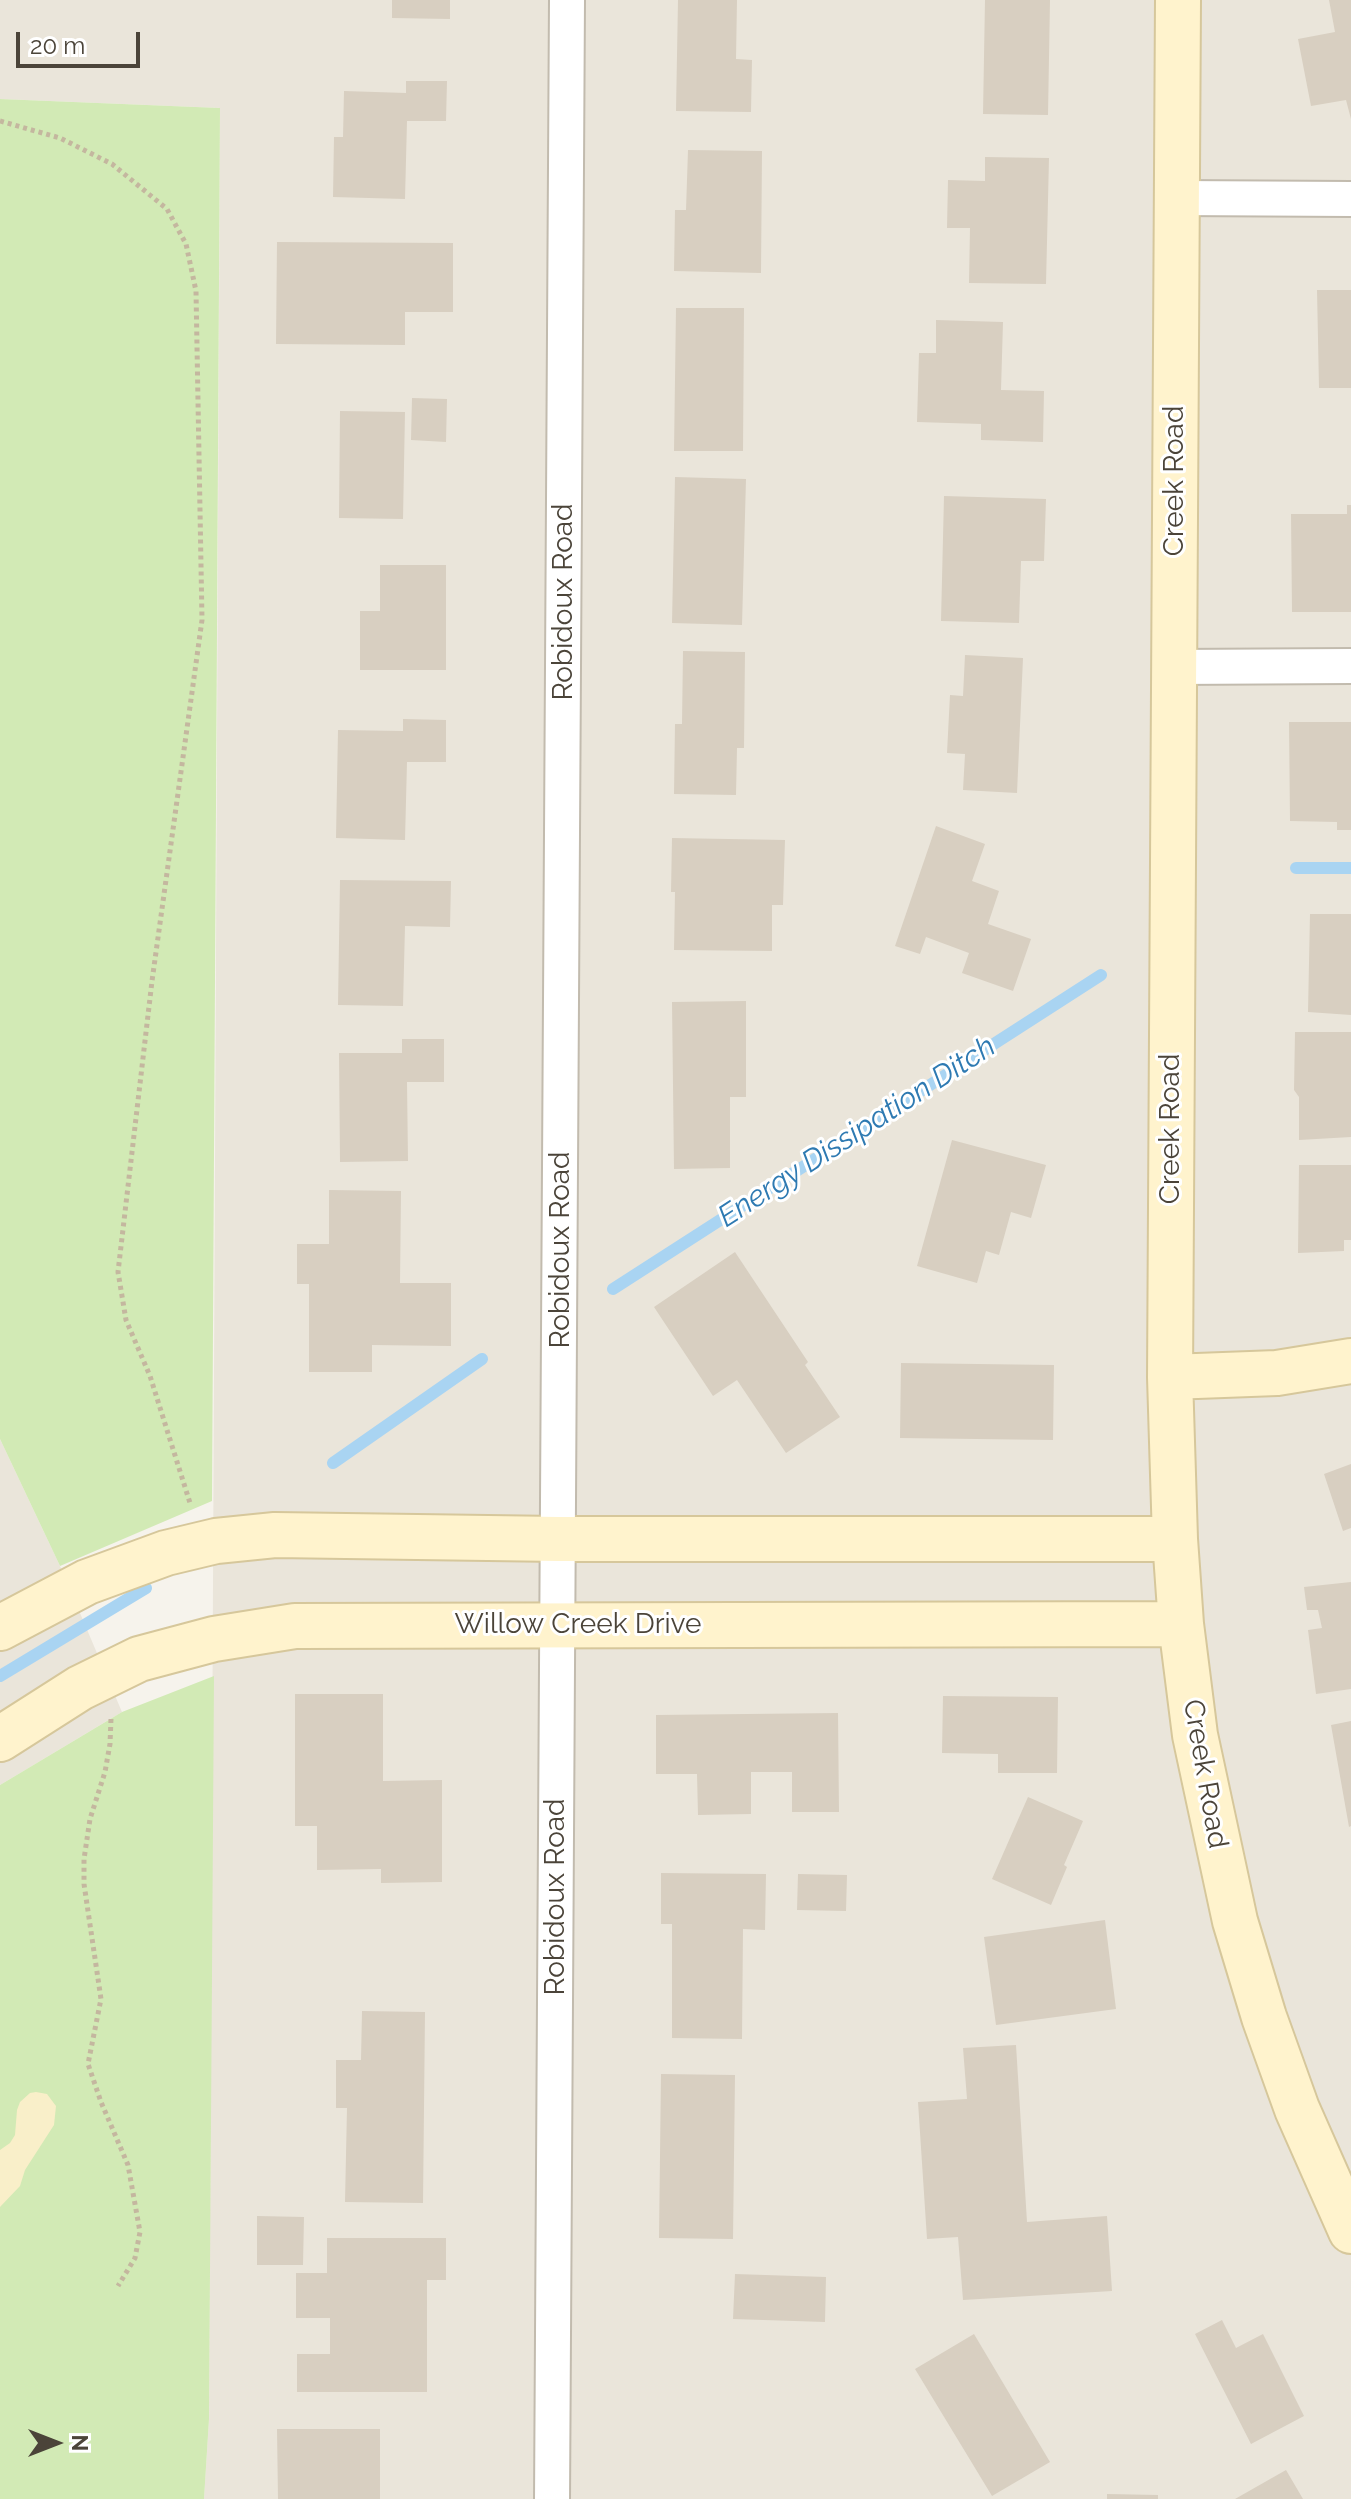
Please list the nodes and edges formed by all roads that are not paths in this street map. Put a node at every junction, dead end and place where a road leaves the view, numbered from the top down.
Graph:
1 (567, 0) edge
2 (1178, 0) edge
3 (1177, 198) junction
4 (1351, 199) edge
5 (1351, 666) edge
6 (1174, 667) junction
7 (1351, 1361) edge
8 (1170, 1377) junction
9 (559, 1539) junction
10 (1175, 1539) junction
11 (1181, 1624) junction
12 (558, 1625) junction
13 (0, 1628) edge
14 (0, 1739) edge
15 (1351, 2231) edge
16 (552, 2499) edge

1 - 9 street, Robidoux Road
2 - 3 street, Creek Road
3 - 4 street
3 - 6 street, Creek Road
5 - 6 street
6 - 8 street, Creek Road
7 - 8 street
8 - 10 street, Creek Road
9 - 10 street
9 - 12 street, Robidoux Road
9 - 13 street
10 - 11 street, Creek Road
11 - 12 street, Willow Creek Drive
11 - 15 street, Creek Road
12 - 14 street, Willow Creek Drive
12 - 16 street, Robidoux Road

